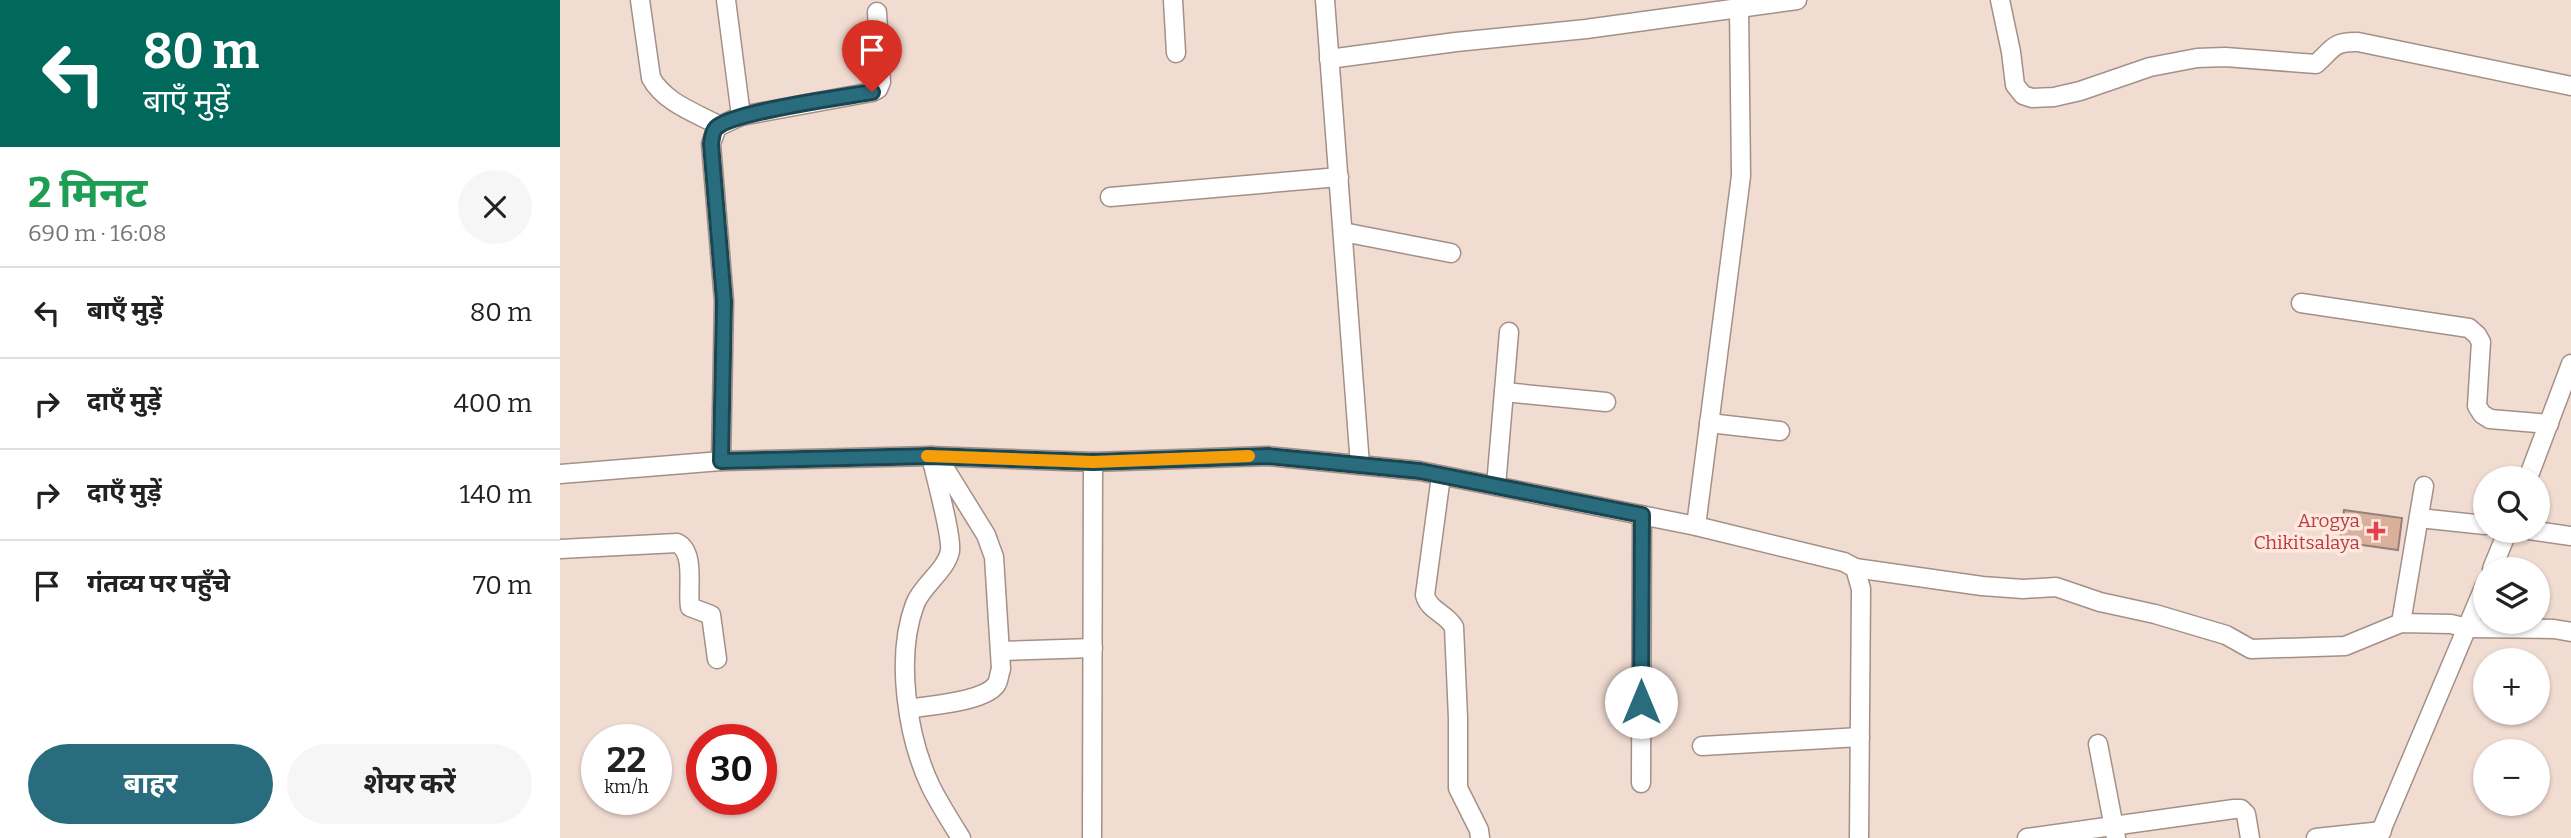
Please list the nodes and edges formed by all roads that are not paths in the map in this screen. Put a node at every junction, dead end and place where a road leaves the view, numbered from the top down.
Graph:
1 (640, 0) edge
2 (726, 0) edge
3 (1173, 0) edge
4 (1325, 0) edge
5 (1797, 0) edge
6 (2000, 0) edge
7 (1777, 1) edge
8 (1740, 7) junction
9 (877, 12) dead end
10 (1176, 53) dead end
11 (1329, 59) junction
12 (2571, 86) edge
13 (741, 116) junction
14 (720, 126) junction
15 (1339, 177) junction
16 (1110, 197) dead end
17 (1343, 232) junction
18 (1451, 253) dead end
19 (2301, 303) dead end
20 (1509, 332) dead end
21 (2571, 364) edge
22 (1504, 392) junction
23 (1606, 402) dead end
24 (1709, 423) junction
25 (2549, 424) junction
26 (1780, 431) dead end
27 (932, 460) junction
28 (721, 461) junction
29 (1093, 462) junction
30 (1360, 465) junction
31 (2533, 466) edge
32 (560, 474) edge
33 (1441, 476) junction
34 (1496, 486) junction
35 (2424, 486) dead end
36 (1642, 515) junction
37 (2419, 518) junction
38 (2473, 524) edge
39 (1696, 526) junction
40 (2550, 533) edge
41 (2571, 536) edge
42 (560, 549) edge
43 (1855, 568) junction
44 (2473, 614) edge
45 (2401, 623) junction
46 (2467, 628) junction
47 (2571, 632) edge
48 (1093, 648) junction
49 (1001, 651) junction
50 (717, 659) dead end
51 (909, 709) junction
52 (1860, 737) junction
53 (2098, 744) dead end
54 (1702, 746) dead end
55 (1641, 783) dead end
56 (2115, 832) edge
57 (2380, 834) edge
58 (961, 838) edge
59 (1092, 838) edge
60 (1480, 838) edge
61 (1859, 838) edge
62 (2027, 838) edge
63 (2250, 838) edge
64 (2316, 838) edge

1 - 14 street
2 - 13 street
3 - 10 street
4 - 11 street
5 - 7 street
6 - 12 street
7 - 8 street
8 - 11 street
8 - 24 street
9 - 13 street
11 - 15 street
13 - 14 street
14 - 28 street
15 - 16 street
15 - 17 street
17 - 18 street
17 - 30 street
19 - 25 street
20 - 22 street
21 - 25 street
22 - 23 street
22 - 34 street
24 - 26 street
24 - 39 street
25 - 31 street
27 - 28 street
27 - 29 street
27 - 49 street
27 - 51 street
28 - 32 street
29 - 30 street
29 - 48 street
30 - 33 street
33 - 34 street
33 - 60 street
34 - 36 street
35 - 37 street
36 - 39 street
36 - 55 street
37 - 38 street
37 - 45 street
39 - 43 street
40 - 41 street
42 - 50 street
43 - 45 street
43 - 52 street
44 - 46 street
45 - 46 street
46 - 47 street
46 - 57 street
48 - 49 street
48 - 59 street
49 - 51 street
51 - 58 street
52 - 54 street
52 - 61 street
53 - 56 street
56 - 62 street
56 - 63 street
57 - 64 street

